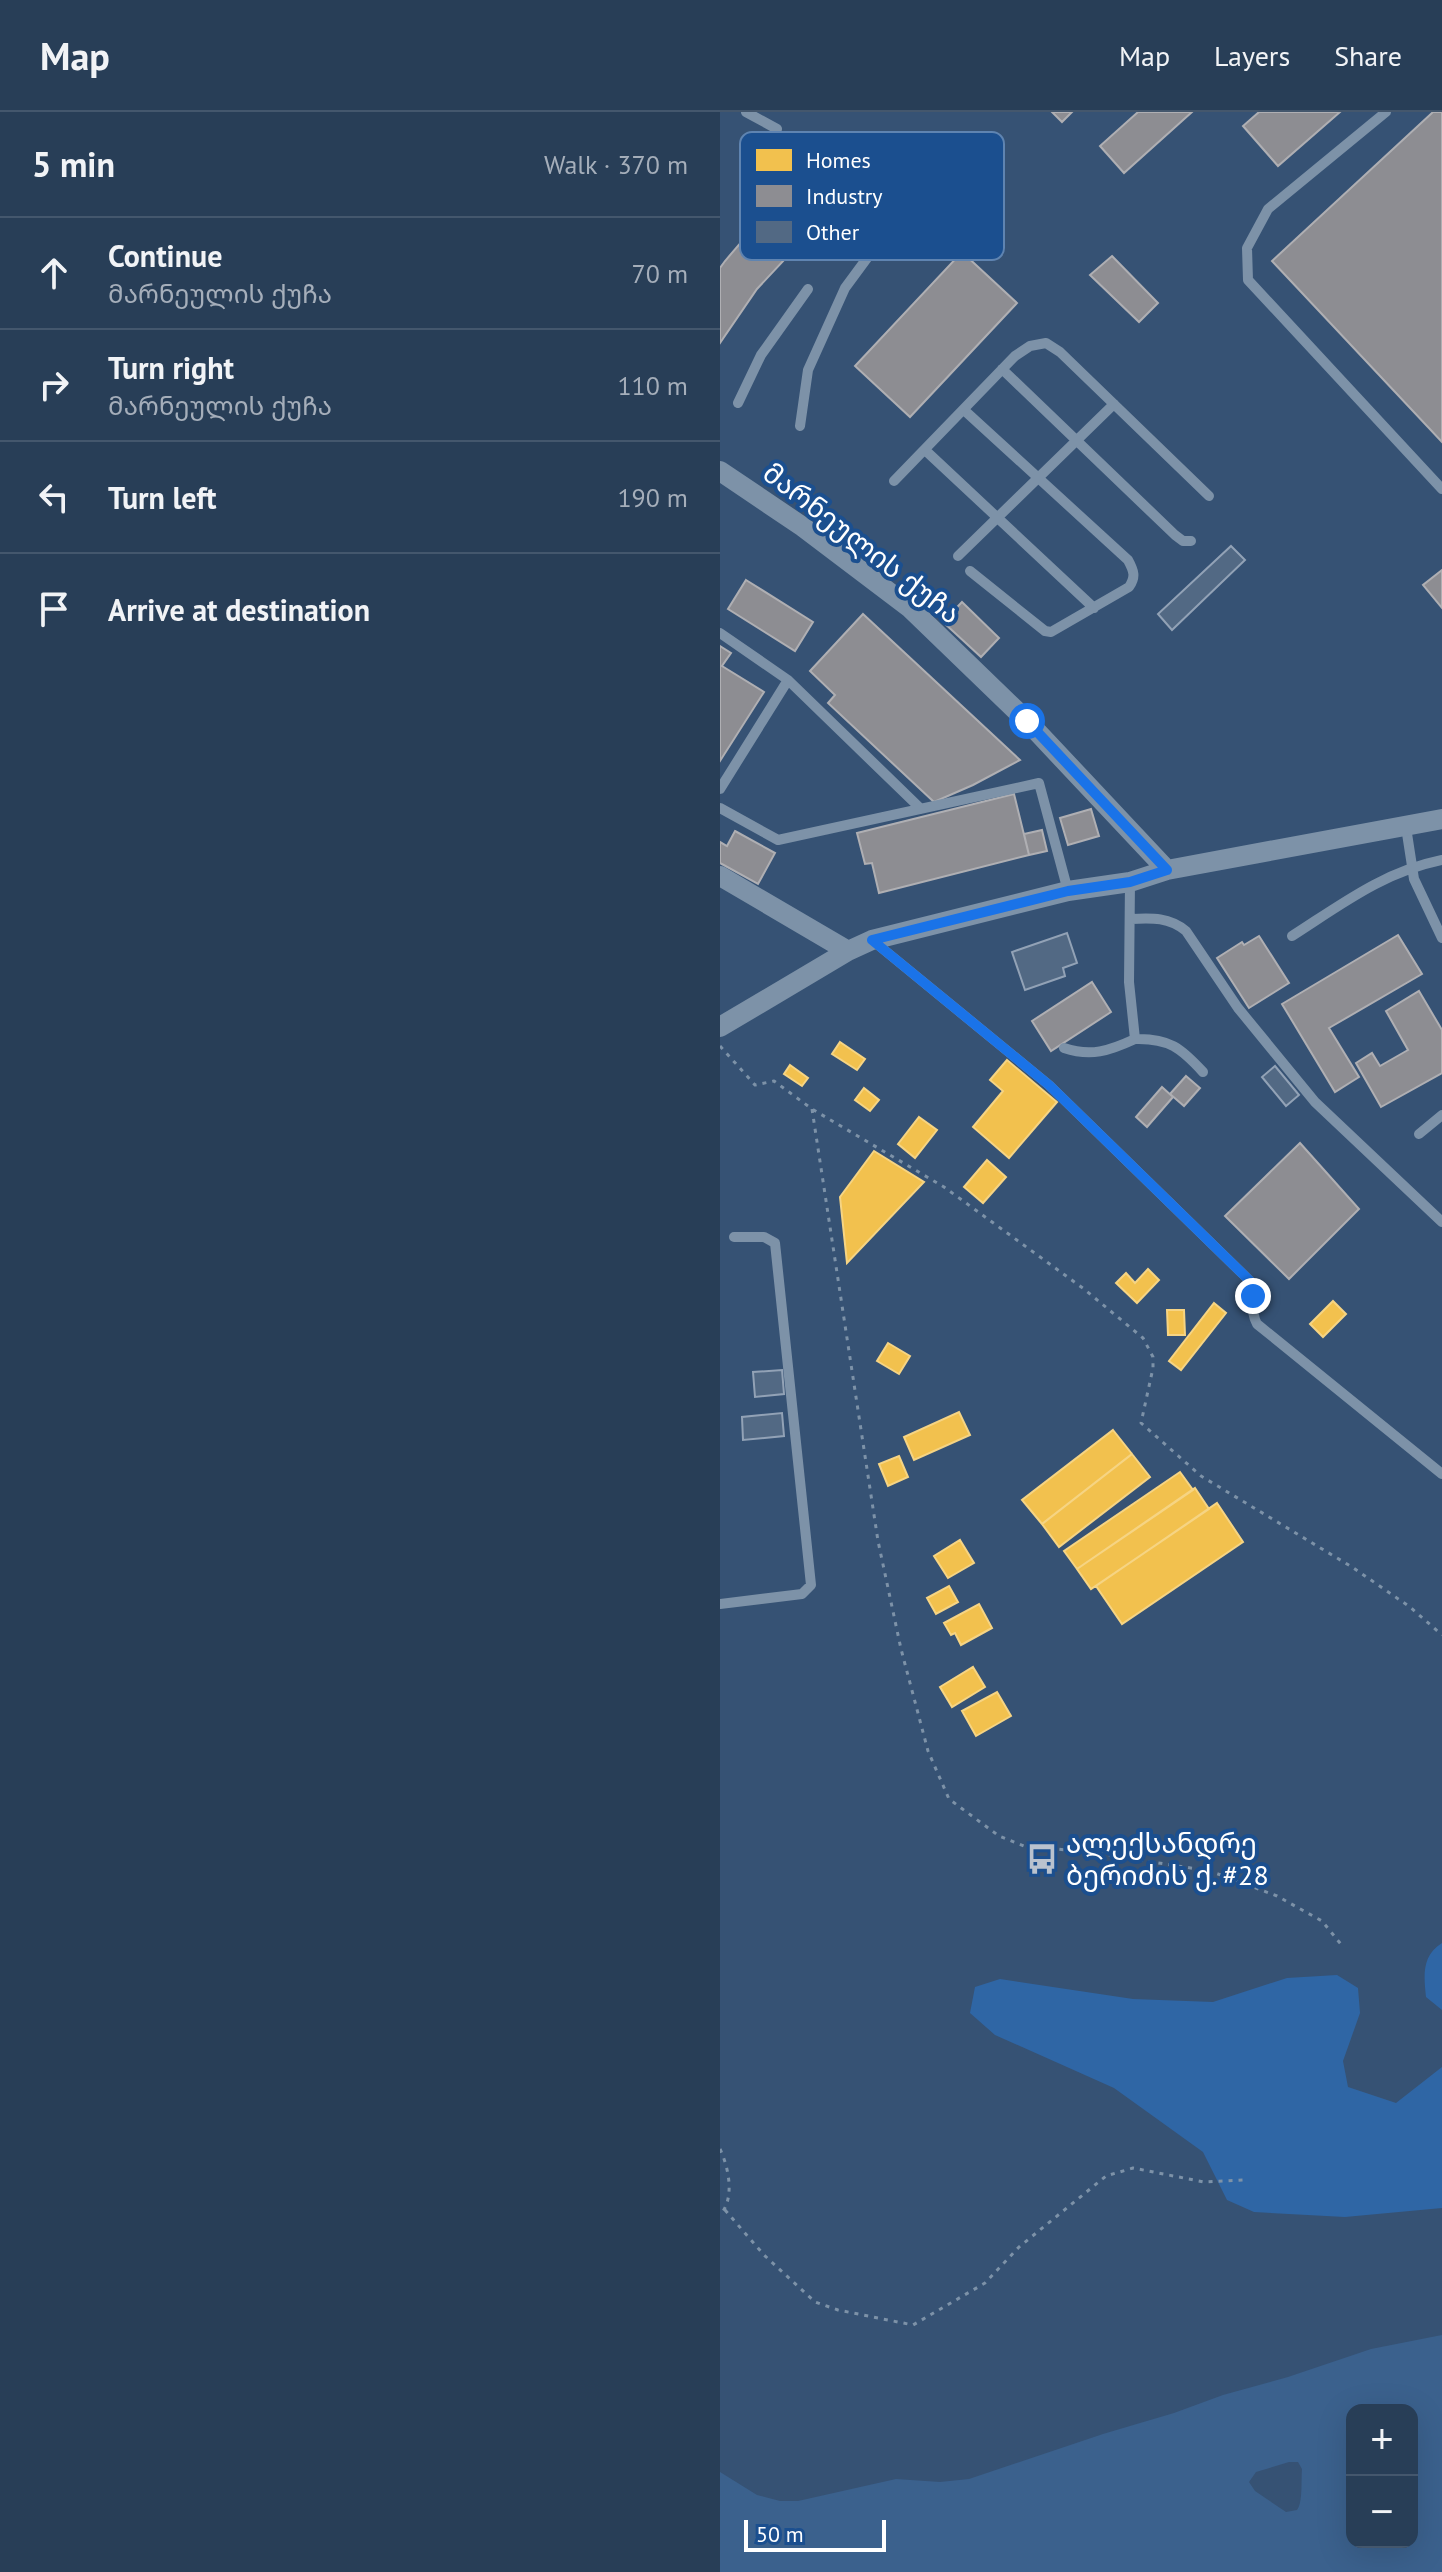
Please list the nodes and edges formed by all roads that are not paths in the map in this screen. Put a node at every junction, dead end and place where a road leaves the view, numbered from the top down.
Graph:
1 (746, 112) edge
2 (1386, 112) edge
3 (777, 129) dead end
4 (866, 260) edge
5 (808, 289) dead end
6 (1002, 369) junction
7 (738, 403) dead end
8 (1114, 404) junction
9 (964, 410) junction
10 (800, 426) dead end
11 (1078, 439) junction
12 (925, 450) junction
13 (720, 471) edge
14 (1038, 478) junction
15 (894, 481) dead end
16 (1442, 489) edge
17 (1209, 496) dead end
18 (996, 517) junction
19 (1191, 541) dead end
20 (958, 556) dead end
21 (970, 571) dead end
22 (1094, 608) junction
23 (720, 633) edge
24 (788, 680) junction
25 (720, 789) edge
26 (720, 808) edge
27 (921, 809) junction
28 (1442, 819) edge
29 (1406, 827) junction
30 (1442, 860) edge
31 (1412, 866) junction
32 (1167, 870) junction
33 (720, 876) edge
34 (1130, 882) junction
35 (1068, 891) junction
36 (1131, 919) junction
37 (1439, 922) edge
38 (1292, 936) dead end
39 (1442, 938) edge
40 (872, 940) junction
41 (848, 951) junction
42 (720, 1027) edge
43 (1135, 1039) junction
44 (1064, 1048) dead end
45 (1203, 1072) dead end
46 (1442, 1115) edge
47 (1419, 1134) dead end
48 (1442, 1222) edge
49 (734, 1237) dead end
50 (1442, 1474) edge
51 (720, 1604) edge

1 - 3 lane
2 - 16 lane
4 - 10 lane
5 - 7 lane
6 - 8 lane
6 - 9 lane
6 - 11 lane
8 - 11 lane
8 - 17 lane
9 - 12 lane
9 - 14 lane
11 - 14 lane
11 - 19 lane
12 - 15 lane
12 - 18 lane
13 - 32 street, მარნეულის ქუჩა
14 - 18 lane
14 - 22 lane
18 - 20 lane
18 - 22 lane
21 - 22 lane
23 - 24 lane
24 - 25 lane
24 - 27 lane
26 - 27 lane
27 - 35 lane
28 - 29 street
29 - 31 lane
29 - 32 street
30 - 31 lane
31 - 37 lane
31 - 38 lane
32 - 34 street
33 - 41 street
34 - 35 street
34 - 36 lane
35 - 40 street
36 - 43 lane
36 - 48 lane
37 - 39 lane
40 - 41 street
40 - 50 lane
41 - 42 street
43 - 44 lane
43 - 45 lane
46 - 47 lane
49 - 51 lane

